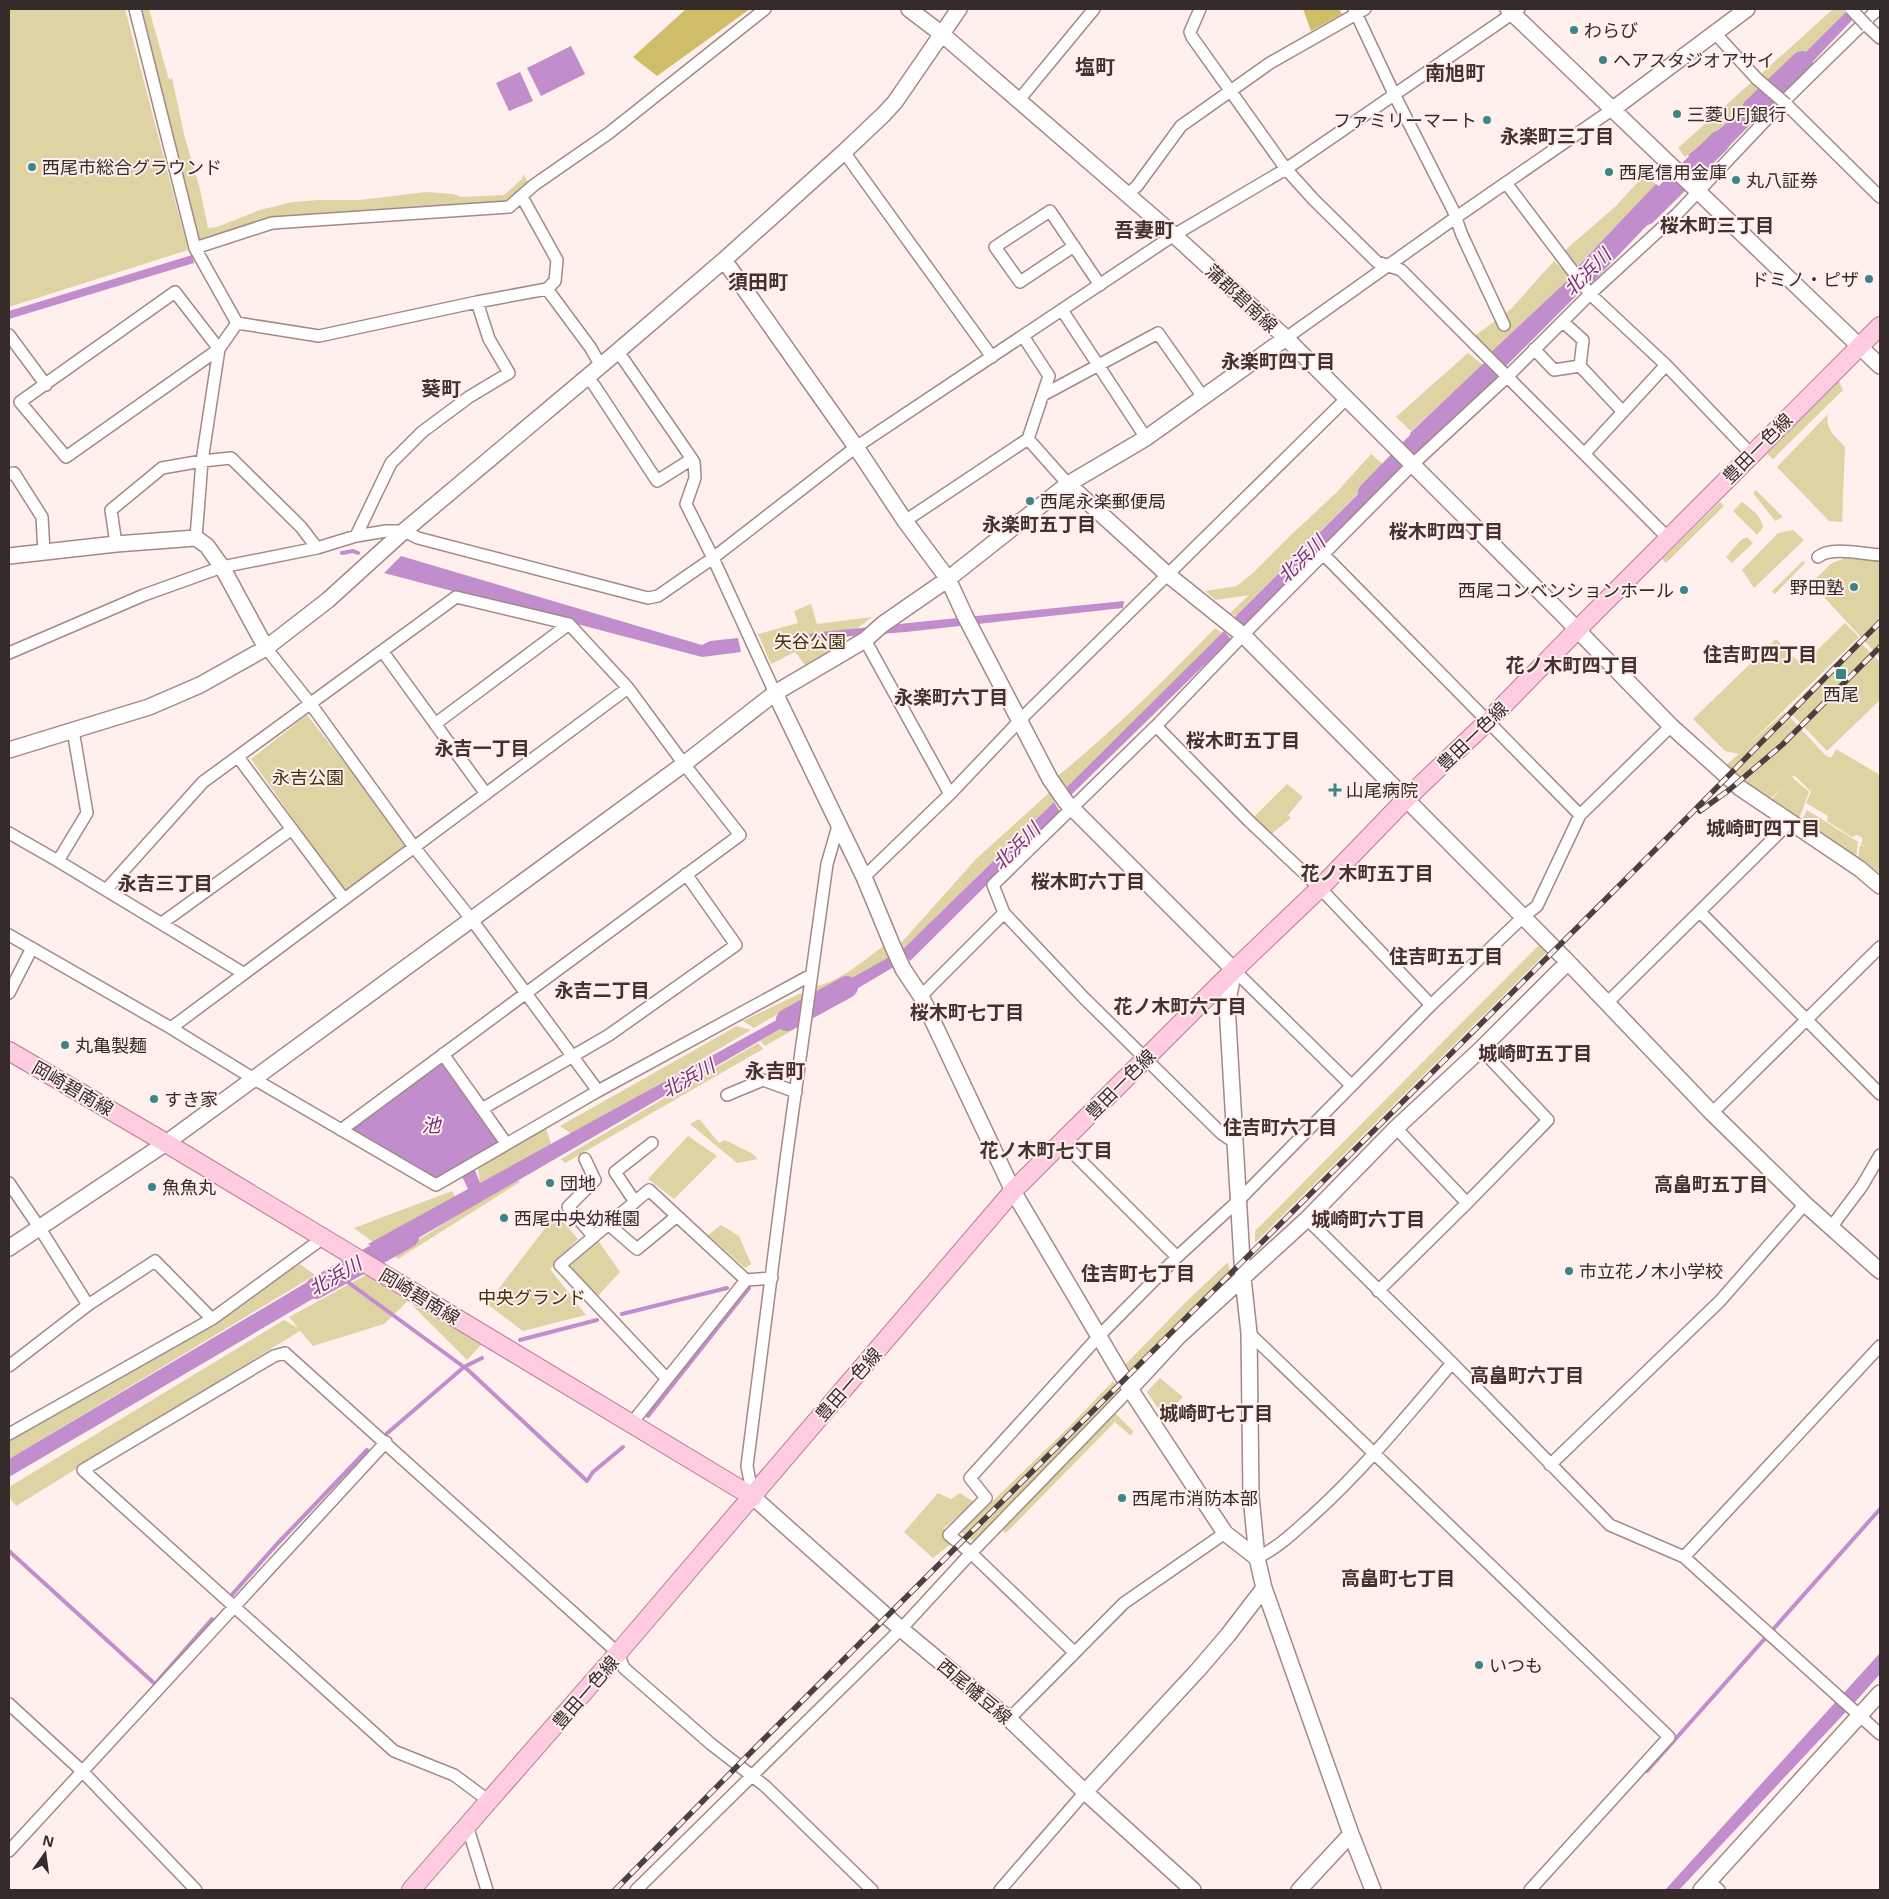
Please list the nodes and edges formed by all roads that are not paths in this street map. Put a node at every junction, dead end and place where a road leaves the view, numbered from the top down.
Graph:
1 (135, 9) edge
2 (765, 9) edge
3 (909, 9) edge
4 (959, 9) edge
5 (1094, 9) edge
6 (1200, 9) edge
7 (1747, 9) edge
8 (1851, 9) edge
9 (1878, 9) edge
10 (1513, 10) edge
11 (1358, 11) edge
12 (1714, 32) junction
13 (942, 35) junction
14 (1880, 38) edge
15 (1229, 91) junction
16 (1394, 94) junction
17 (1018, 101) junction
18 (1613, 109) junction
19 (844, 152) junction
20 (1286, 169) junction
21 (1506, 183) junction
22 (1694, 187) junction
23 (1126, 195) junction
24 (522, 197) junction
25 (1880, 197) edge
26 (1455, 218) junction
27 (1174, 235) junction
28 (1074, 246) junction
29 (195, 248) junction
30 (724, 260) junction
31 (1386, 266) junction
32 (1100, 284) junction
33 (547, 289) junction
34 (1590, 294) junction
35 (477, 302) junction
36 (1062, 310) junction
37 (1562, 322) junction
38 (237, 323) junction
39 (1504, 325) dead end
40 (1880, 326) edge
41 (9, 335) edge
42 (1023, 336) junction
43 (1286, 338) junction
44 (1859, 346) junction
45 (219, 349) junction
46 (1534, 349) junction
47 (617, 352) junction
48 (992, 357) junction
49 (1666, 365) junction
50 (601, 366) junction
51 (1099, 366) junction
52 (1580, 366) junction
53 (1880, 366) edge
54 (1508, 376) junction
55 (587, 377) junction
56 (46, 385) junction
57 (1043, 395) junction
58 (1203, 397) junction
59 (1346, 399) junction
60 (1622, 412) junction
61 (1146, 438) junction
62 (1028, 439) junction
63 (856, 448) junction
64 (1585, 453) junction
65 (1751, 454) junction
66 (692, 458) junction
67 (202, 461) junction
68 (1410, 462) junction
69 (9, 474) edge
70 (1068, 484) junction
71 (905, 521) junction
72 (404, 531) junction
73 (356, 536) junction
74 (196, 538) junction
75 (1668, 538) junction
76 (116, 544) junction
77 (317, 548) junction
78 (44, 552) junction
79 (1324, 555) junction
80 (1880, 555) edge
81 (9, 556) edge
82 (1818, 557) dead end
83 (713, 558) junction
84 (222, 567) junction
85 (1167, 574) junction
86 (948, 578) junction
87 (568, 624) junction
88 (1236, 630) junction
89 (1577, 630) junction
90 (865, 639) junction
91 (266, 648) junction
92 (383, 652) junction
93 (9, 653) edge
94 (628, 688) junction
95 (774, 692) junction
96 (310, 703) junction
97 (1021, 720) junction
98 (1488, 721) junction
99 (435, 724) junction
100 (1156, 726) junction
101 (1671, 726) junction
102 (72, 730) junction
103 (9, 750) edge
104 (238, 757) junction
105 (684, 764) junction
106 (486, 794) junction
107 (950, 794) junction
108 (1406, 798) junction
109 (1069, 805) junction
110 (1580, 816) junction
111 (1789, 823) junction
112 (838, 826) junction
113 (292, 829) junction
114 (9, 833) edge
115 (414, 847) junction
116 (58, 861) junction
117 (686, 874) junction
118 (864, 877) junction
119 (1880, 886) edge
120 (1320, 888) junction
121 (106, 890) junction
122 (344, 899) junction
123 (1700, 912) junction
124 (1004, 913) junction
125 (1523, 917) junction
126 (472, 920) junction
127 (162, 924) junction
128 (9, 935) edge
129 (1880, 947) edge
130 (32, 948) junction
131 (1568, 962) junction
132 (1234, 970) junction
133 (243, 973) junction
134 (811, 975) junction
135 (9, 993) edge
136 (525, 994) junction
137 (920, 996) junction
138 (1608, 1002) junction
139 (1431, 1005) junction
140 (1808, 1020) junction
141 (171, 1028) junction
142 (1481, 1049) junction
143 (9, 1051) edge
144 (443, 1054) junction
145 (572, 1056) junction
146 (1145, 1059) junction
147 (254, 1079) junction
148 (1351, 1085) junction
149 (598, 1091) junction
150 (796, 1092) junction
151 (1880, 1094) edge
152 (727, 1095) dead end
153 (482, 1109) junction
154 (1712, 1113) junction
155 (1396, 1128) junction
156 (340, 1130) junction
157 (1062, 1142) junction
158 (1234, 1142) junction
159 (166, 1143) junction
160 (506, 1143) junction
161 (652, 1143) dead end
162 (1880, 1156) edge
163 (585, 1159) dead end
164 (9, 1183) edge
165 (1013, 1192) junction
166 (1239, 1200) junction
167 (635, 1202) junction
168 (1468, 1203) junction
169 (1805, 1204) junction
170 (677, 1216) junction
171 (1307, 1219) junction
172 (608, 1224) junction
173 (1832, 1226) junction
174 (39, 1228) junction
175 (594, 1236) junction
176 (323, 1238) junction
177 (9, 1248) edge
178 (1177, 1257) junction
179 (1880, 1271) edge
180 (772, 1278) junction
181 (1243, 1278) junction
182 (746, 1280) junction
183 (1378, 1291) junction
184 (88, 1305) junction
185 (212, 1319) junction
186 (1249, 1333) junction
187 (1100, 1335) junction
188 (1880, 1346) edge
189 (1452, 1363) junction
190 (9, 1366) edge
191 (667, 1379) junction
192 (1130, 1389) junction
193 (631, 1424) junction
194 (9, 1434) edge
195 (386, 1442) junction
196 (1374, 1454) junction
197 (1550, 1465) junction
198 (753, 1497) junction
199 (1225, 1533) junction
200 (971, 1553) junction
201 (1684, 1557) junction
202 (1257, 1558) junction
203 (1264, 1588) junction
204 (234, 1607) junction
205 (900, 1629) junction
206 (1074, 1652) junction
207 (618, 1653) junction
208 (1880, 1693) edge
209 (9, 1704) edge
210 (1860, 1716) junction
211 (1009, 1719) junction
212 (1880, 1734) edge
213 (82, 1770) junction
214 (752, 1775) junction
215 (1085, 1792) junction
216 (489, 1802) junction
217 (468, 1825) junction
218 (1351, 1834) junction
219 (9, 1851) edge
220 (1710, 1887) edge
221 (196, 1890) edge
222 (411, 1890) edge
223 (487, 1890) edge
224 (636, 1890) edge
225 (872, 1890) edge
226 (1000, 1890) edge
227 (1193, 1890) edge
228 (1299, 1890) edge
229 (1373, 1890) edge
230 (1530, 1890) edge

1 - 29 street
2 - 24 street
3 - 13 street, 蒲郡碧南線
4 - 13 street
5 - 17 street
6 - 15 street
7 - 12 street
8 - 14 street, bridge
9 - 22 street
10 - 16 street
10 - 18 street
11 - 15 street
11 - 16 street
12 - 18 street
12 - 25 street, bridge
13 - 17 street, 蒲郡碧南線
13 - 19 street
15 - 20 street
15 - 23 street
16 - 20 street
16 - 26 street
17 - 23 street, 蒲郡碧南線
18 - 21 street
18 - 22 street
19 - 30 street
19 - 48 street
20 - 27 street
20 - 31 street
21 - 26 street
21 - 34 street
22 - 34 street
22 - 44 street
23 - 27 street, 蒲郡碧南線
24 - 29 street
24 - 33 street
26 - 31 street
26 - 39 street
27 - 32 street
27 - 43 street, 蒲郡碧南線
28 - 28 street
28 - 32 street
29 - 38 street
30 - 47 street
30 - 63 street
31 - 43 street
31 - 54 street
32 - 36 street
33 - 35 street
33 - 50 street
34 - 37 street
34 - 49 street
35 - 38 street
35 - 73 street
36 - 42 street
36 - 51 street
37 - 46 street
37 - 52 street
38 - 45 street
40 - 44 main road, 豊田一色線
41 - 56 street
42 - 48 street
42 - 57 street
43 - 58 street
43 - 59 street, 蒲郡碧南線
44 - 53 street
44 - 65 main road, 豊田一色線
45 - 56 street
45 - 56 street
45 - 67 street
46 - 52 street
46 - 54 street
47 - 50 street
47 - 66 street
48 - 63 street
49 - 60 street
49 - 65 street
50 - 55 street
51 - 57 street
51 - 58 street
51 - 61 street
52 - 60 street
54 - 64 street
54 - 68 street
55 - 66 street
55 - 72 street
57 - 62 street
58 - 61 street
59 - 68 street, 蒲郡碧南線
59 - 85 street
60 - 64 street
61 - 70 street
62 - 70 street
62 - 71 street
63 - 71 street
63 - 83 street
64 - 75 street
65 - 75 main road, 豊田一色線
66 - 83 street
67 - 74 street
67 - 76 street
67 - 77 street
68 - 79 street
68 - 89 street, 蒲郡碧南線
69 - 78 street
70 - 85 street
70 - 86 street
71 - 86 street
72 - 73 street
72 - 83 street
72 - 91 street
73 - 77 street
74 - 76 street
74 - 84 street
75 - 89 main road, 豊田一色線
76 - 78 street
77 - 84 street
78 - 81 street
79 - 88 street
79 - 98 street
80 - 82 street
83 - 95 street
84 - 91 street
84 - 93 street
85 - 88 street
85 - 97 street
86 - 90 street
86 - 97 street
87 - 92 street
87 - 94 street
87 - 99 street
88 - 100 street
88 - 108 street
89 - 98 main road, 豊田一色線
89 - 101 street, 蒲郡碧南線
90 - 95 street
90 - 107 street
91 - 96 street
91 - 102 street
92 - 96 street
92 - 99 street
94 - 105 street
94 - 106 street
95 - 105 street
95 - 112 street
96 - 104 street
96 - 115 street
97 - 107 street
97 - 109 street
98 - 108 main road, 豊田一色線
98 - 110 street
99 - 106 street
100 - 109 street
100 - 120 street
101 - 110 street
101 - 111 street, 蒲郡碧南線
102 - 103 street
102 - 116 street
104 - 113 street
104 - 121 street
105 - 117 street
105 - 126 street
106 - 115 street
107 - 118 street
108 - 120 main road, 豊田一色線
108 - 125 street
109 - 124 street
109 - 132 street
110 - 125 street
111 - 119 street, 蒲郡碧南線
111 - 123 street
112 - 118 street
112 - 134 street
113 - 122 street
113 - 127 street
114 - 116 street
115 - 122 street
115 - 126 street
116 - 121 street
117 - 136 street
117 - 145 street
118 - 137 street
120 - 132 main road, 豊田一色線
120 - 139 street
121 - 127 street
122 - 133 street
123 - 138 street
123 - 140 street
124 - 137 street
124 - 146 street
125 - 131 street
125 - 139 street
126 - 136 street
126 - 147 street
127 - 133 street
128 - 130 street
129 - 140 street
130 - 135 street
130 - 141 street
131 - 138 street
131 - 142 street
132 - 146 main road, 豊田一色線
132 - 148 street
132 - 158 street
133 - 141 street
134 - 149 street
134 - 150 street
136 - 144 street
136 - 145 street
137 - 165 street
138 - 154 street
139 - 148 street
140 - 151 street
140 - 154 street
141 - 147 street
142 - 155 street
142 - 168 street
143 - 159 main road, 岡崎碧南線
144 - 153 street
144 - 156 street
145 - 149 street
145 - 153 street
146 - 157 main road, 豊田一色線
146 - 158 street
147 - 156 street
147 - 159 street
148 - 166 street
149 - 160 street
150 - 152 street
150 - 180 street
153 - 160 street
154 - 169 street
155 - 168 street
155 - 171 street
156 - 160 street
157 - 165 main road, 豊田一色線
157 - 178 street
158 - 166 street
159 - 174 street
159 - 176 main road, 岡崎碧南線
161 - 167 street
162 - 173 street
163 - 175 street
164 - 174 street
165 - 187 street
165 - 198 main road, 豊田一色線
166 - 178 street
166 - 181 street
167 - 170 street
167 - 172 street
168 - 183 street
169 - 173 street
169 - 197 street
170 - 172 street
170 - 182 street
171 - 181 street
171 - 183 street
172 - 175 street
173 - 179 street
174 - 177 street
174 - 184 street
175 - 191 street
176 - 185 street
176 - 193 main road, 岡崎碧南線
178 - 187 street
180 - 182 street
180 - 198 street
181 - 186 street
181 - 192 street
182 - 191 street
183 - 189 street
184 - 185 street
184 - 190 street
185 - 194 street
186 - 196 street
186 - 202 street
187 - 192 street
187 - 200 street
188 - 201 street
189 - 196 street
189 - 197 street
191 - 193 street
192 - 199 street
192 - 200 street
193 - 198 main road, 岡崎碧南線
195 - 204 street
195 - 204 street
195 - 207 street
196 - 202 street
196 - 230 street
197 - 201 street
198 - 205 street, 西尾幡豆線
198 - 207 main road, 豊田一色線
199 - 202 street
199 - 206 street
200 - 205 street
200 - 206 street
201 - 210 street
202 - 203 street
203 - 215 street
203 - 218 street
204 - 213 street
204 - 216 street
205 - 211 street, 西尾幡豆線
205 - 214 street
206 - 211 street
207 - 214 street
207 - 216 main road, 豊田一色線
208 - 210 street
209 - 213 street
210 - 212 street
210 - 220 street
211 - 215 street, 西尾幡豆線
213 - 219 street
213 - 221 street
214 - 224 street
214 - 225 street
215 - 226 street
215 - 227 street, 西尾幡豆線
216 - 217 main road, 豊田一色線
217 - 222 main road, 豊田一色線
217 - 223 street
218 - 228 street
218 - 229 street

